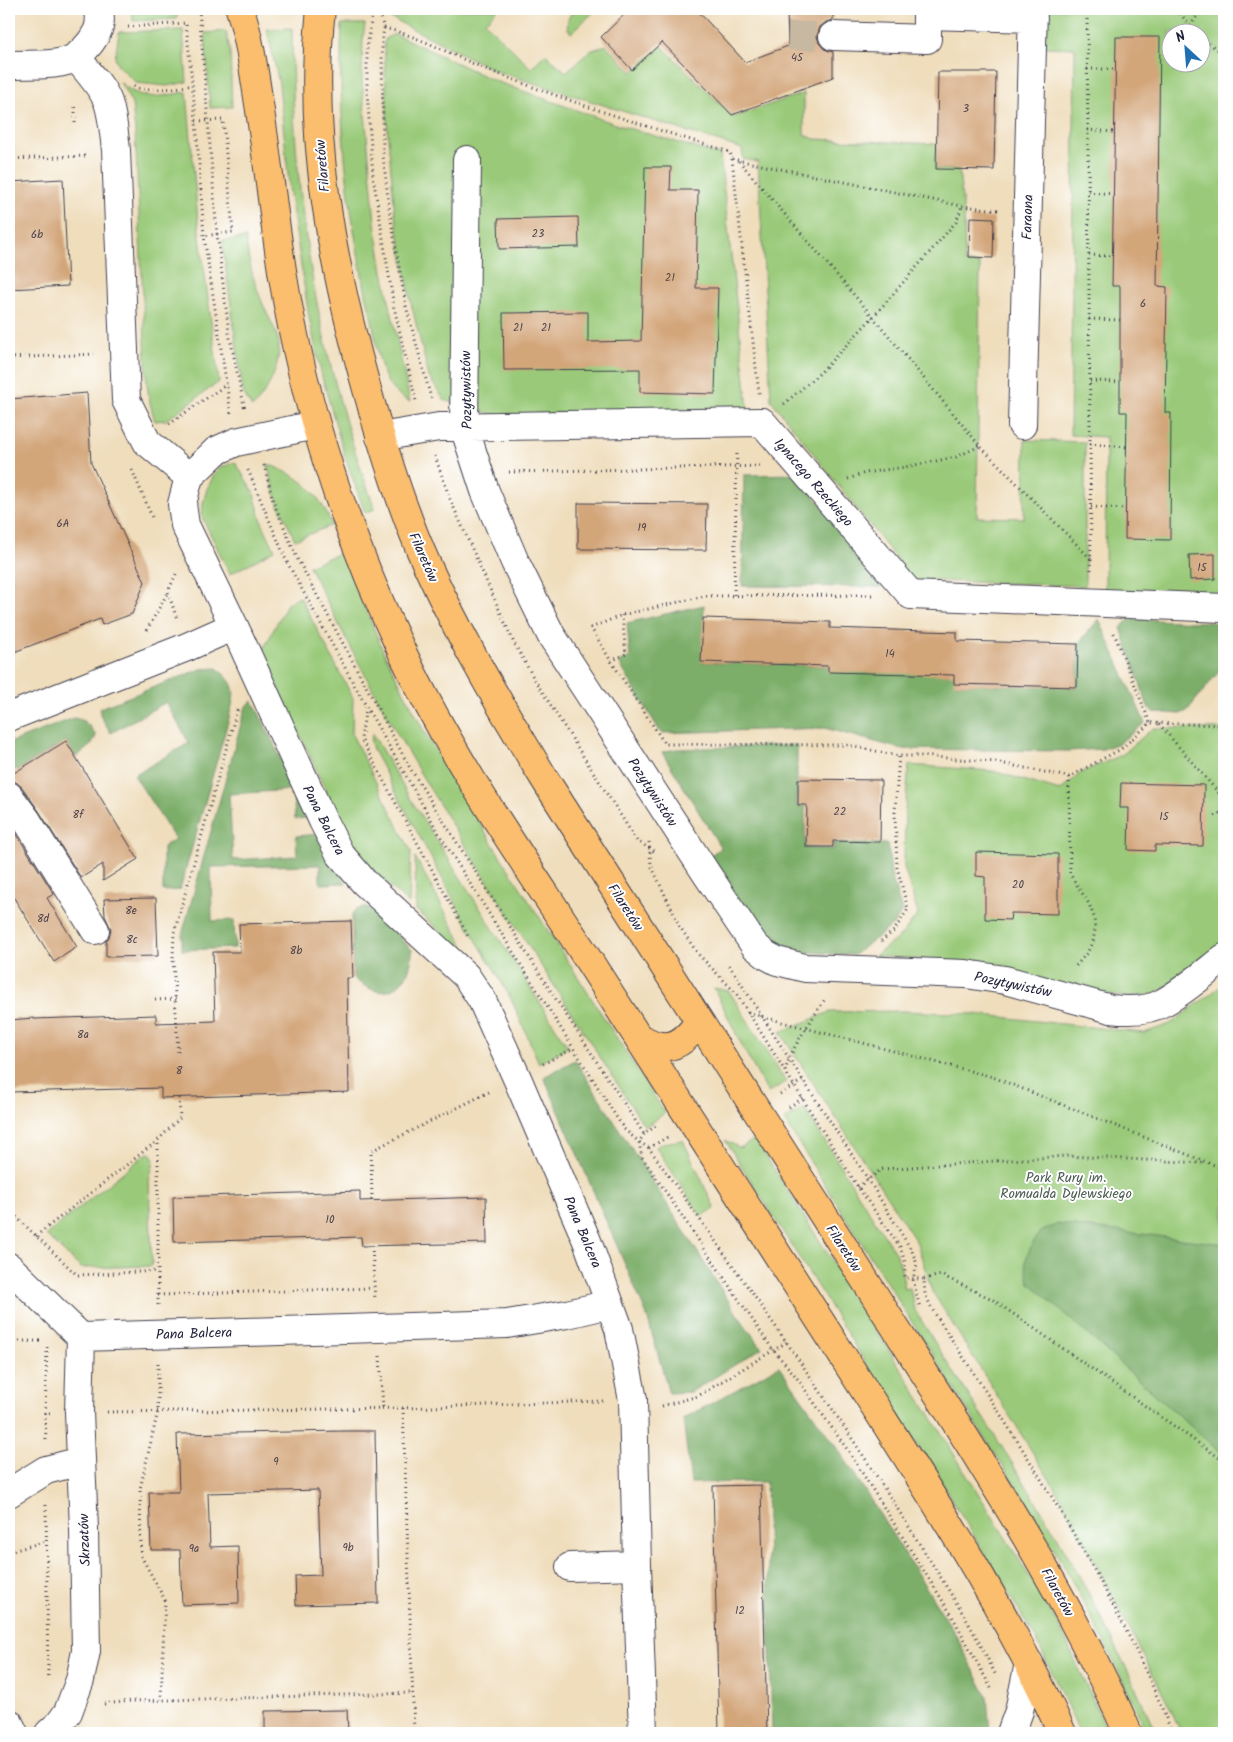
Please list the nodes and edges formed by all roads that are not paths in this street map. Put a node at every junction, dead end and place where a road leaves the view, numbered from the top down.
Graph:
1 (99, 9) edge
2 (240, 9) edge
3 (321, 9) edge
4 (1033, 14) edge
5 (927, 29) edge
6 (833, 36) tunnel mouth
7 (70, 60) junction
8 (9, 65) edge
9 (467, 160) dead end
10 (315, 425) junction
11 (1022, 425) dead end
12 (464, 427) junction
13 (380, 437) junction
14 (190, 477) junction
15 (1224, 608) edge
16 (234, 626) junction
17 (9, 717) edge
18 (9, 796) edge
19 (95, 930) dead end
20 (1224, 958) edge
21 (699, 1021) junction
22 (639, 1038) junction
23 (9, 1267) edge
24 (610, 1304) junction
25 (80, 1337) junction
26 (81, 1461) junction
27 (9, 1493) edge
28 (638, 1565) junction
29 (570, 1567) dead end
30 (1029, 1663) junction
31 (9, 1723) edge
32 (1012, 1731) edge
33 (14, 1733) edge
34 (50, 1733) edge
35 (643, 1733) edge
36 (1062, 1733) edge
37 (1128, 1733) edge

1 - 7 street
2 - 10 main road
3 - 13 main road, Filaretów
4 - 5 street
4 - 11 street, Faraona
5 - 6 street
7 - 8 street
7 - 14 street
9 - 12 street, Pozytywistów
10 - 14 street, Pana Balcera
10 - 22 main road
12 - 13 street
12 - 15 street, Ignacego Rzeckiego
12 - 20 street, Pozytywistów
13 - 21 main road, Filaretów
14 - 16 street, Pana Balcera
16 - 17 street
16 - 24 street, Pana Balcera
18 - 19 street
21 - 22 main road
21 - 37 main road, Filaretów
22 - 30 main road
23 - 25 street
24 - 25 street, Pana Balcera
24 - 28 street
25 - 26 street, Skrzatów
26 - 27 street
26 - 34 street, Skrzatów
28 - 29 street
28 - 35 street
30 - 32 street
30 - 36 main road
31 - 33 street

